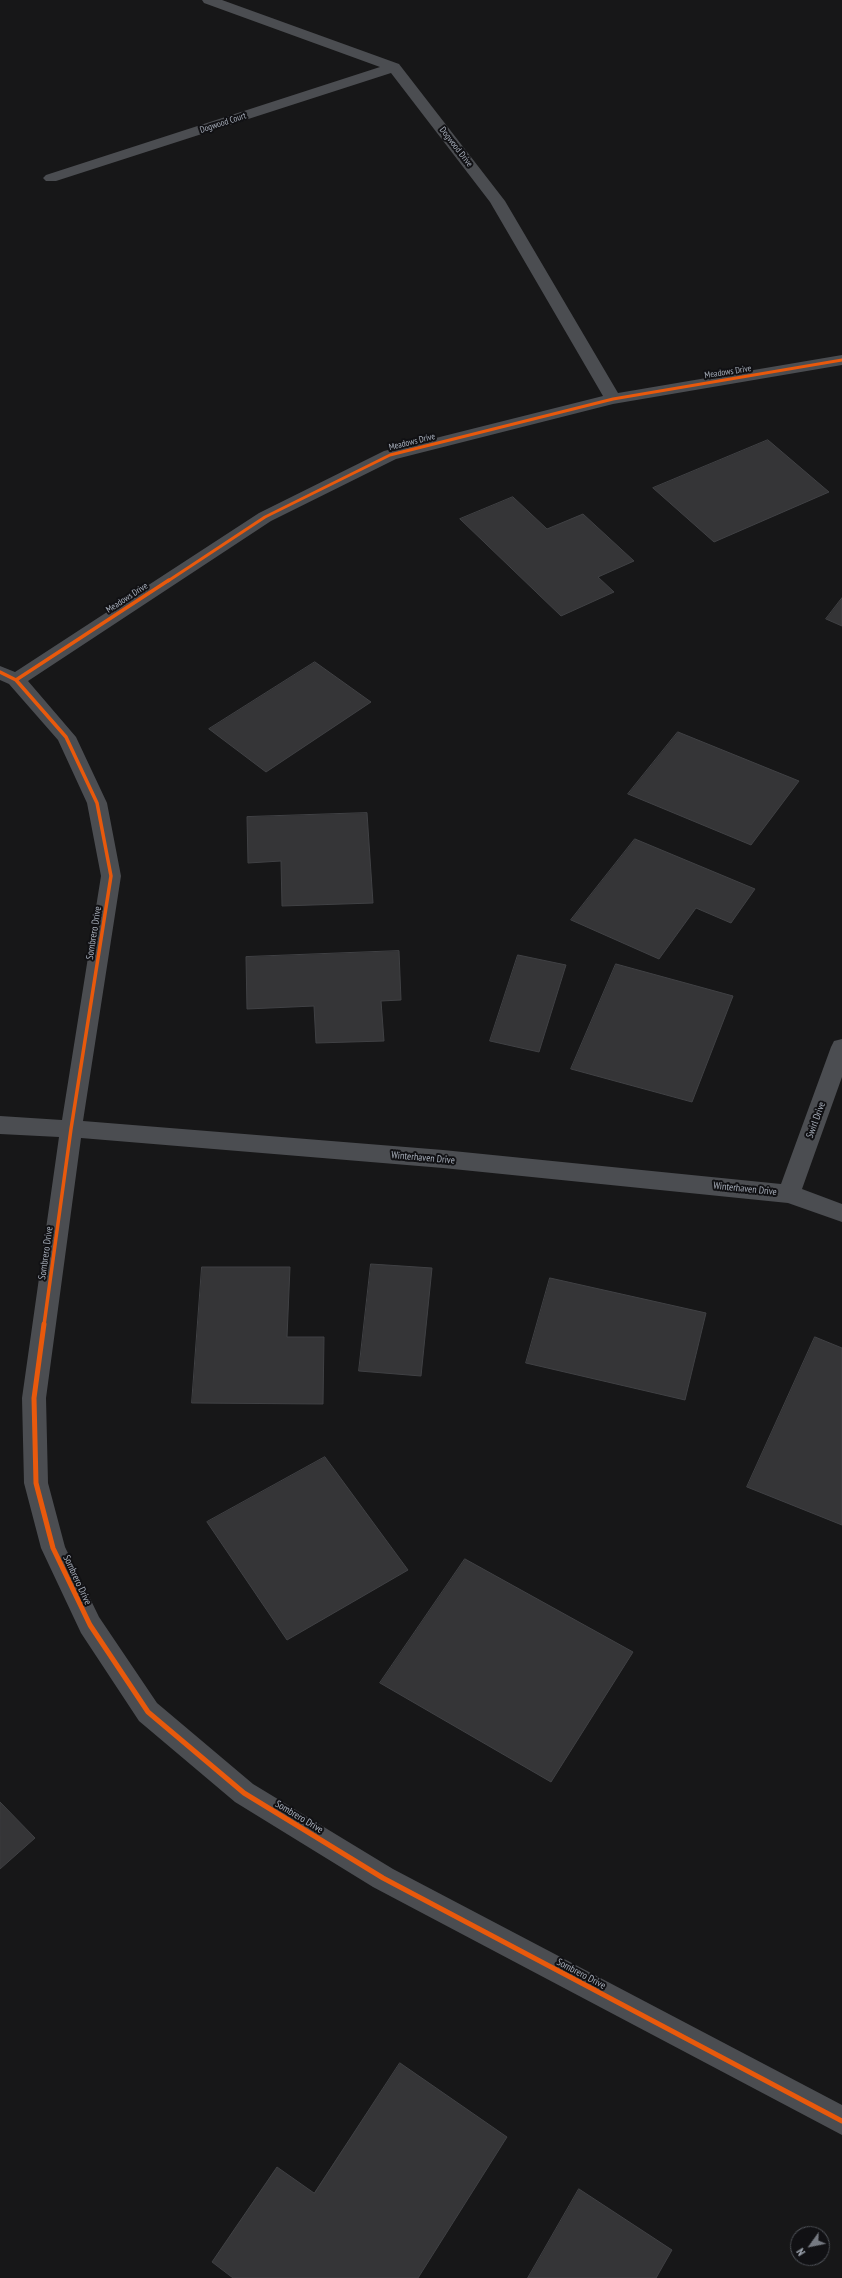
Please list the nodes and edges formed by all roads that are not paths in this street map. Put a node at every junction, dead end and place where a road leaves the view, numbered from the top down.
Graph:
1 (209, 0) edge
2 (394, 67) junction
3 (51, 178) dead end
4 (842, 360) edge
5 (613, 399) junction
6 (8, 676) edge
7 (842, 1047) edge
8 (0, 1125) edge
9 (71, 1129) junction
10 (789, 1194) junction
11 (842, 1213) edge
12 (842, 2121) edge

1 - 2 street
2 - 3 street, Dogwood Court
2 - 5 street, Dogwood Drive
4 - 5 street, Meadows Drive
5 - 6 street, Meadows Drive
6 - 9 street, Sombrero Drive
7 - 10 street, Swirl Drive
8 - 9 street, Winterhaven Drive
9 - 10 street, Winterhaven Drive
9 - 12 street, Sombrero Drive
10 - 11 street, Winterhaven Drive

